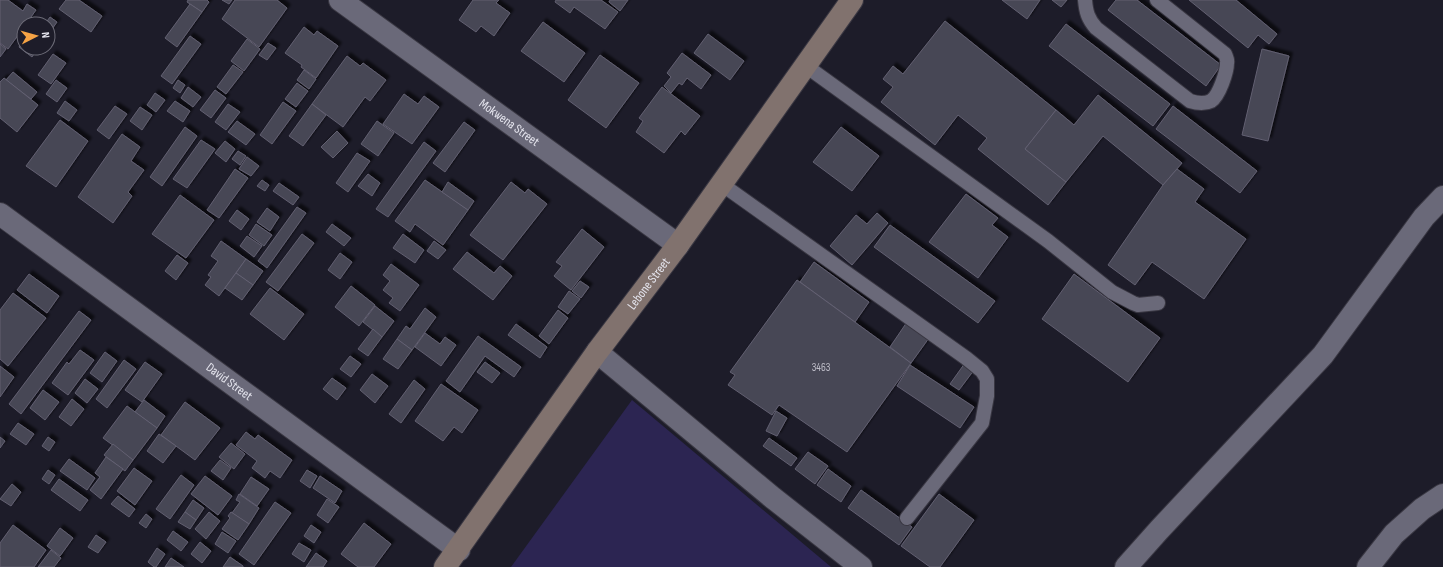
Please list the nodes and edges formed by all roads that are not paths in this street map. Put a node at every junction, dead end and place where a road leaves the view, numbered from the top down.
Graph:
1 (340, 0) edge
2 (852, 0) edge
3 (1085, 0) edge
4 (1157, 0) edge
5 (806, 66) junction
6 (720, 183) junction
7 (1443, 198) edge
8 (0, 214) edge
9 (678, 245) junction
10 (1158, 303) dead end
11 (597, 352) junction
12 (1443, 495) edge
13 (907, 518) dead end
14 (458, 550) junction
15 (445, 567) edge
16 (861, 567) edge
17 (1126, 567) edge
18 (1368, 567) edge

1 - 9 street, Mokwena Street
2 - 5 street, Lebone Street
3 - 4 lane
5 - 6 street, Lebone Street
5 - 10 lane
6 - 9 street, Lebone Street
6 - 13 lane
7 - 17 street
8 - 14 street, David Street
9 - 11 street, Lebone Street
11 - 14 street, Lebone Street
11 - 16 street
12 - 18 street
14 - 15 street, Lebone Street

